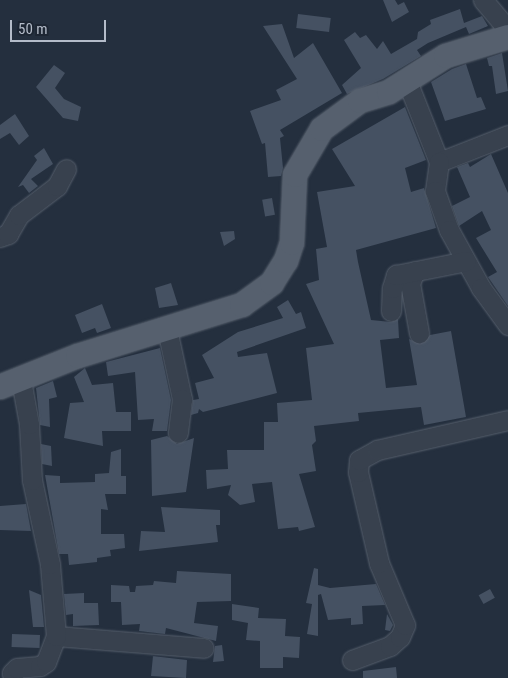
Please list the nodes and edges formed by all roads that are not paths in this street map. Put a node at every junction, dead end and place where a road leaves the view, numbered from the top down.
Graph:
1 (483, 0) edge
2 (508, 30) edge
3 (508, 37) edge
4 (406, 80) junction
5 (508, 135) edge
6 (439, 162) junction
7 (66, 169) dead end
8 (0, 237) edge
9 (466, 261) junction
10 (415, 271) junction
11 (391, 311) dead end
12 (508, 326) edge
13 (167, 329) junction
14 (419, 333) dead end
15 (10, 384) edge
16 (508, 420) edge
17 (178, 433) dead end
18 (56, 636) junction
19 (204, 648) dead end
20 (352, 660) dead end
21 (13, 678) edge

1 - 2 street
3 - 4 main road
4 - 6 street
4 - 13 main road
5 - 6 street
6 - 9 street
7 - 8 street
9 - 10 street
9 - 12 street
10 - 11 street
10 - 14 street
13 - 15 main road
13 - 17 street
15 - 18 street
16 - 20 street
18 - 19 street
18 - 21 street

